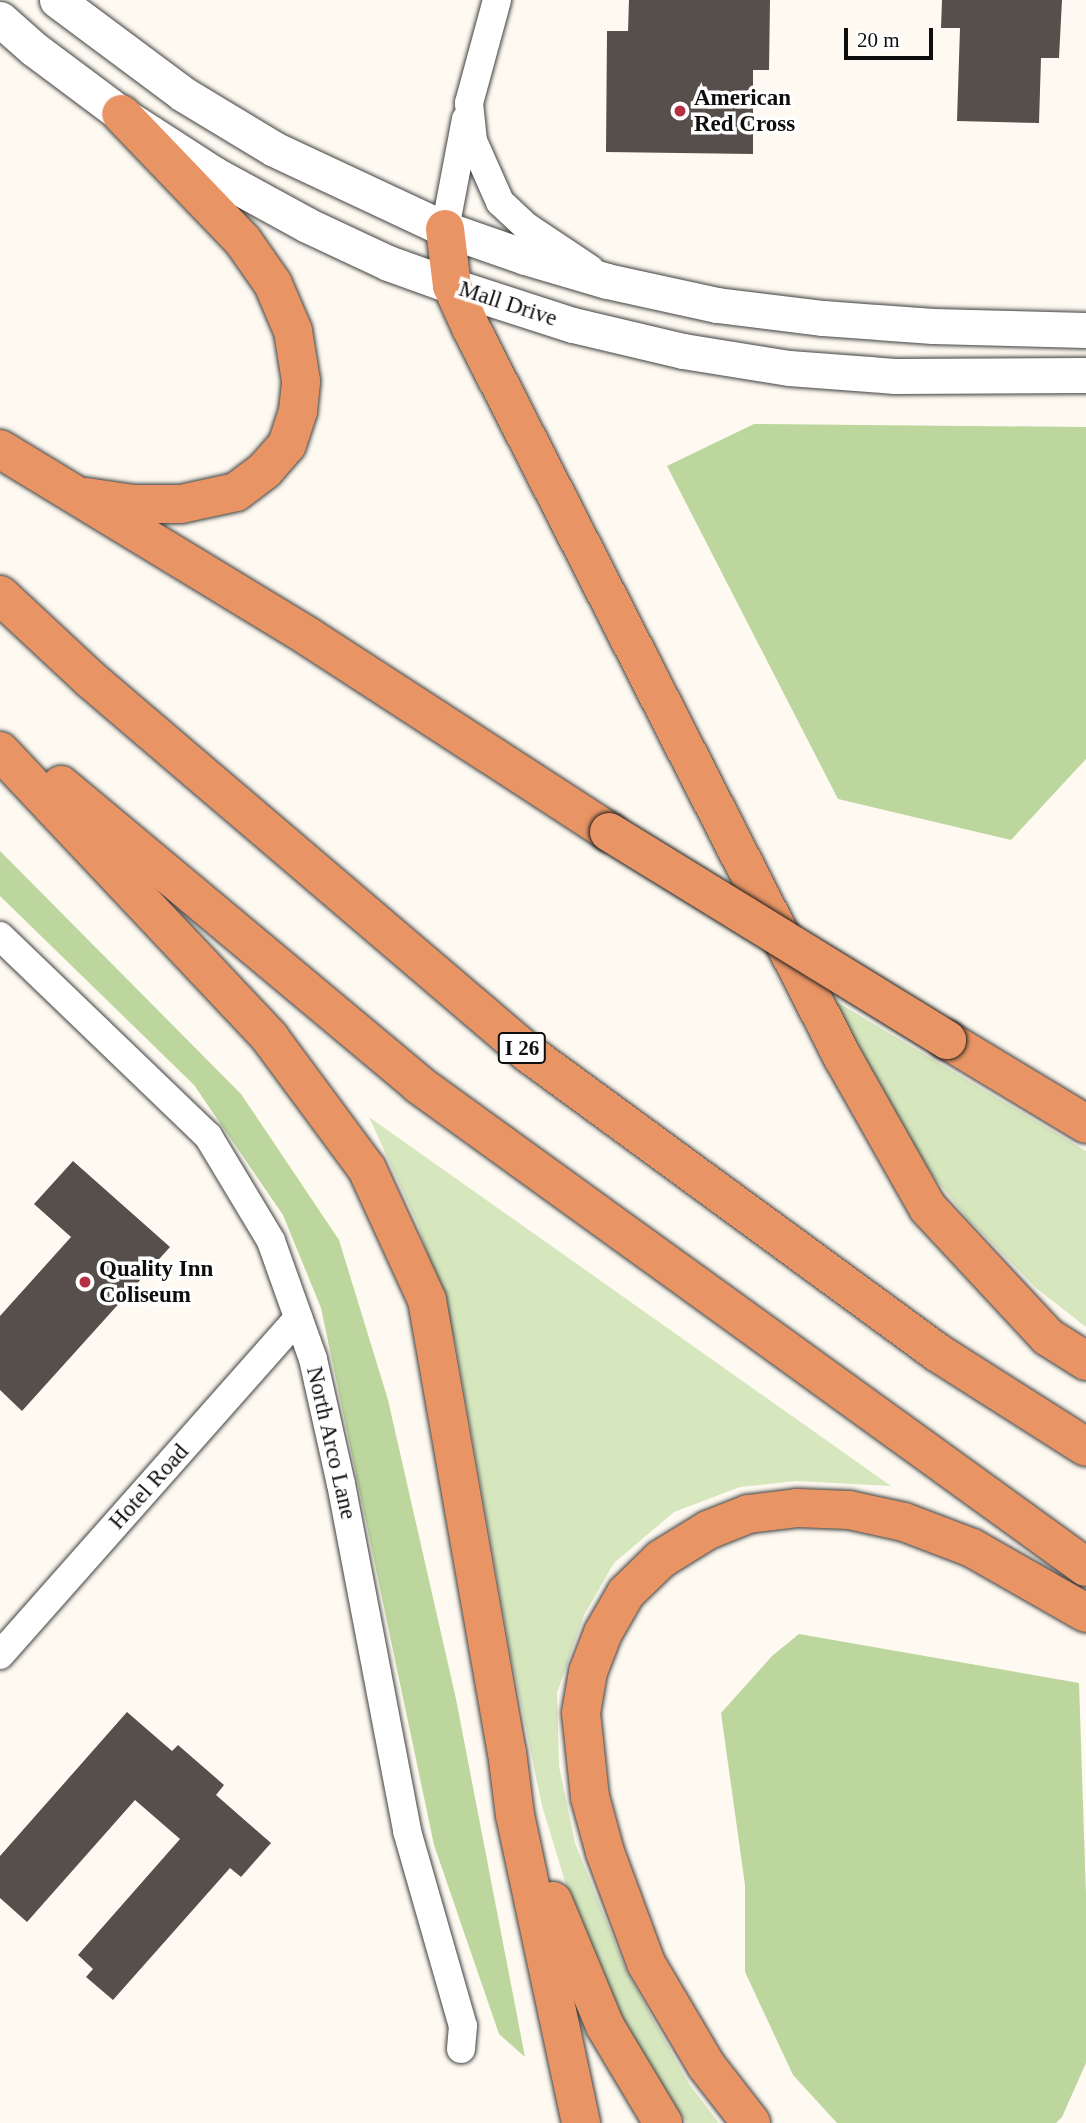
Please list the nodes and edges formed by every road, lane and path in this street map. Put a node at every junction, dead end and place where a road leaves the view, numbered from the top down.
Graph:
1 (57, 0) edge
2 (497, 0) edge
3 (0, 19) edge
4 (469, 103) junction
5 (121, 114) junction
6 (445, 229) junction
7 (607, 281) junction
8 (452, 286) junction
9 (1086, 315) edge
10 (1041, 329) junction
11 (1086, 330) edge
12 (1086, 375) edge
13 (0, 449) edge
14 (71, 495) junction
15 (0, 595) edge
16 (0, 734) edge
17 (0, 751) edge
18 (0, 936) edge
19 (1030, 1089) junction
20 (1086, 1100) edge
21 (1086, 1124) edge
22 (298, 1318) junction
23 (1086, 1361) edge
24 (1086, 1447) edge
25 (1086, 1567) edge
26 (1086, 1613) edge
27 (0, 1655) edge
28 (507, 1752) junction
29 (461, 2049) dead end
30 (581, 2123) edge
31 (663, 2123) edge
32 (751, 2123) edge

1 - 6 street
2 - 4 street
3 - 5 street, Mall Drive
4 - 6 street
4 - 7 street
5 - 8 street, Mall Drive
5 - 14 highway
6 - 7 street
6 - 8 highway
7 - 10 street
8 - 12 street, Mall Drive
8 - 23 highway
9 - 10 street
10 - 11 street
13 - 14 highway
14 - 19 highway, bridge
15 - 24 highway, I 26
16 - 25 highway
17 - 28 highway
18 - 22 street, North Arco Lane
19 - 20 highway
19 - 21 highway
22 - 27 street, Hotel Road
22 - 29 street, North Arco Lane
26 - 32 highway
28 - 30 highway
28 - 31 highway

